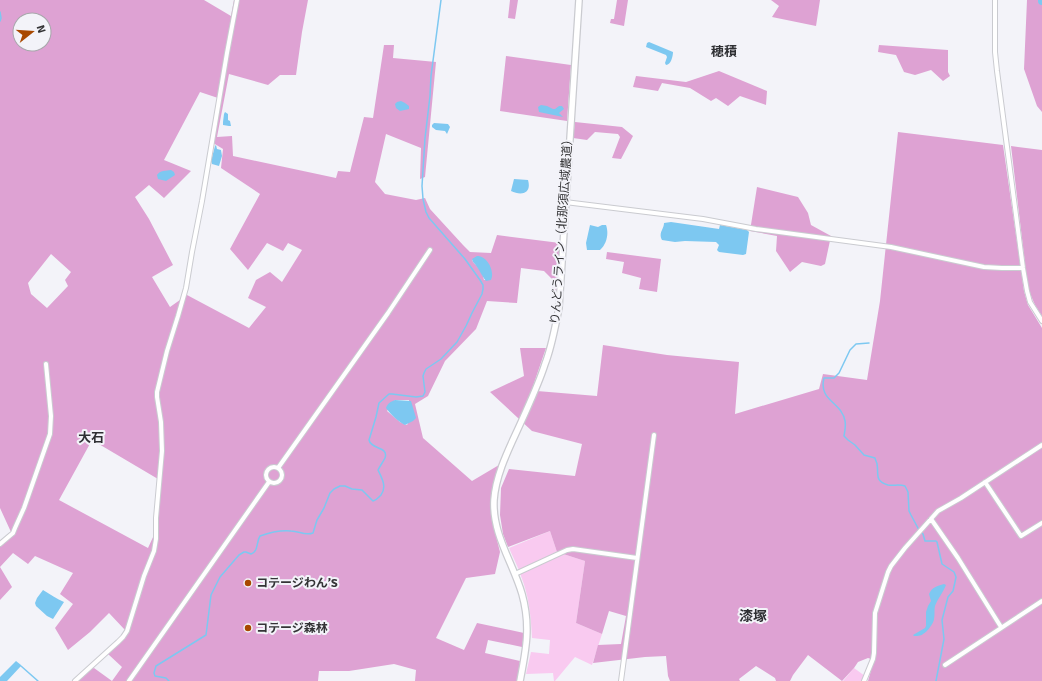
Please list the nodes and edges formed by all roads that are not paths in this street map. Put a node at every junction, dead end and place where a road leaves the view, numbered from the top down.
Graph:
1 (238, 0) edge
2 (579, 0) edge
3 (995, 0) edge
4 (565, 202) junction
5 (430, 250) dead end
6 (1023, 268) junction
7 (1042, 321) edge
8 (46, 364) dead end
9 (654, 435) dead end
10 (1042, 445) edge
11 (278, 468) junction
12 (269, 482) junction
13 (984, 482) junction
14 (931, 519) junction
15 (1042, 523) edge
16 (0, 544) edge
17 (637, 558) junction
18 (515, 574) junction
19 (1042, 600) edge
20 (1001, 627) junction
21 (945, 665) dead end
22 (75, 681) edge
23 (129, 681) edge
24 (520, 681) edge
25 (621, 681) edge
26 (864, 681) edge

1 - 22 street
2 - 4 street, りんどうライン（北那須広域農道）
3 - 6 street
4 - 6 street
4 - 18 street, りんどうライン（北那須広域農道）
5 - 11 street
6 - 7 street
8 - 16 street
9 - 17 street
10 - 13 street
11 - 12 street
11 - 12 street
12 - 23 street
13 - 14 street
13 - 15 street
14 - 20 street
14 - 26 street
17 - 18 street
17 - 25 street
18 - 24 street, りんどうライン（北那須広域農道）
19 - 20 street
20 - 21 street

